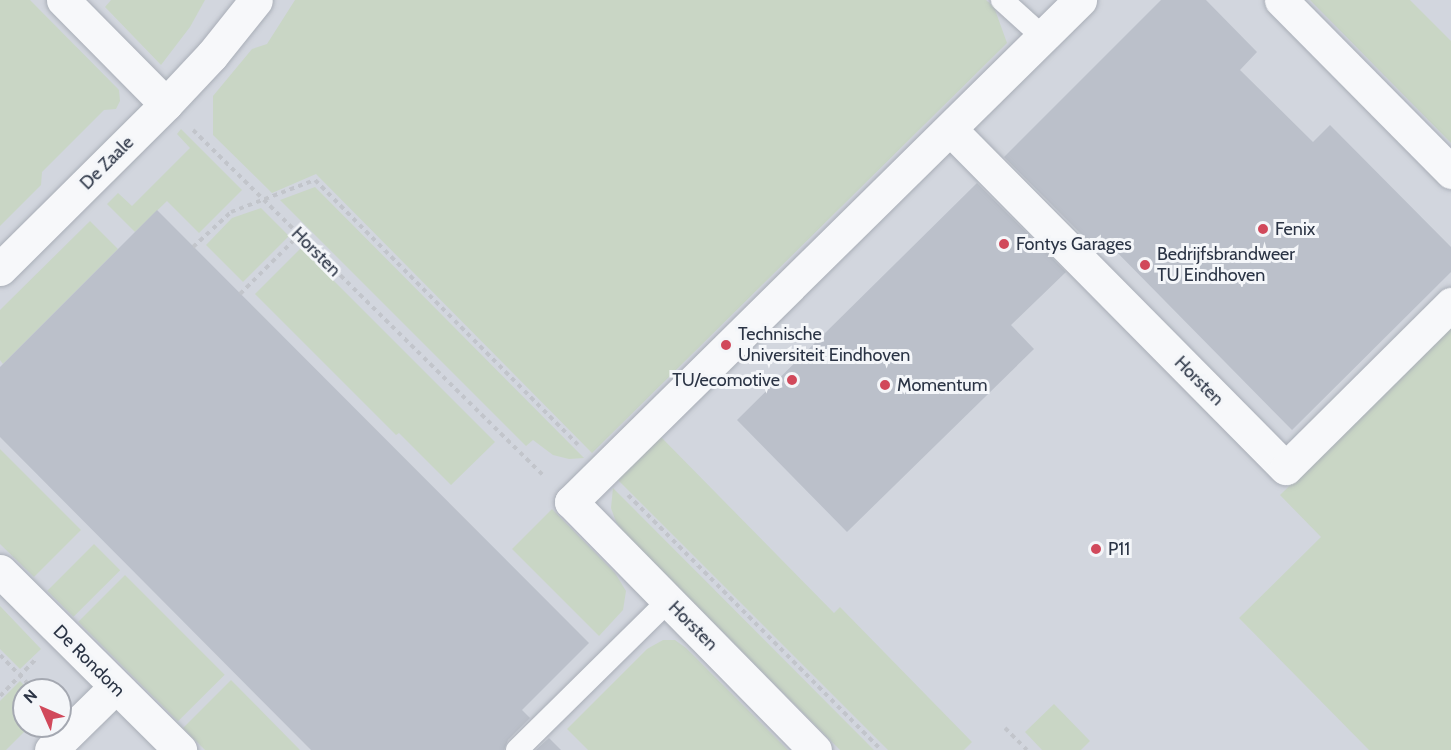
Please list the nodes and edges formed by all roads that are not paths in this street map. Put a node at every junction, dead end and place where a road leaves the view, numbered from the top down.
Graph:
1 (63, 0) edge
2 (237, 0) edge
3 (256, 0) edge
4 (1002, 0) edge
5 (1080, 0) edge
6 (1281, 0) edge
7 (1043, 37) junction
8 (212, 55) junction
9 (166, 104) junction
10 (950, 129) junction
11 (1451, 172) edge
12 (0, 269) edge
13 (1451, 304) edge
14 (0, 571) edge
15 (668, 601) junction
16 (115, 687) junction
17 (51, 750) edge
18 (180, 750) edge
19 (517, 750) edge
20 (815, 750) edge

1 - 9 street
2 - 8 street, De Zaale
3 - 8 street, De Zaale
4 - 7 lane
5 - 7 street
6 - 11 street
7 - 10 street
8 - 9 street, De Zaale
9 - 12 street, De Zaale
10 - 13 street, Horsten
10 - 15 street, Horsten
14 - 16 street, De Rondom
15 - 19 lane
15 - 20 street, Horsten
16 - 17 street
16 - 18 street, De Rondom

